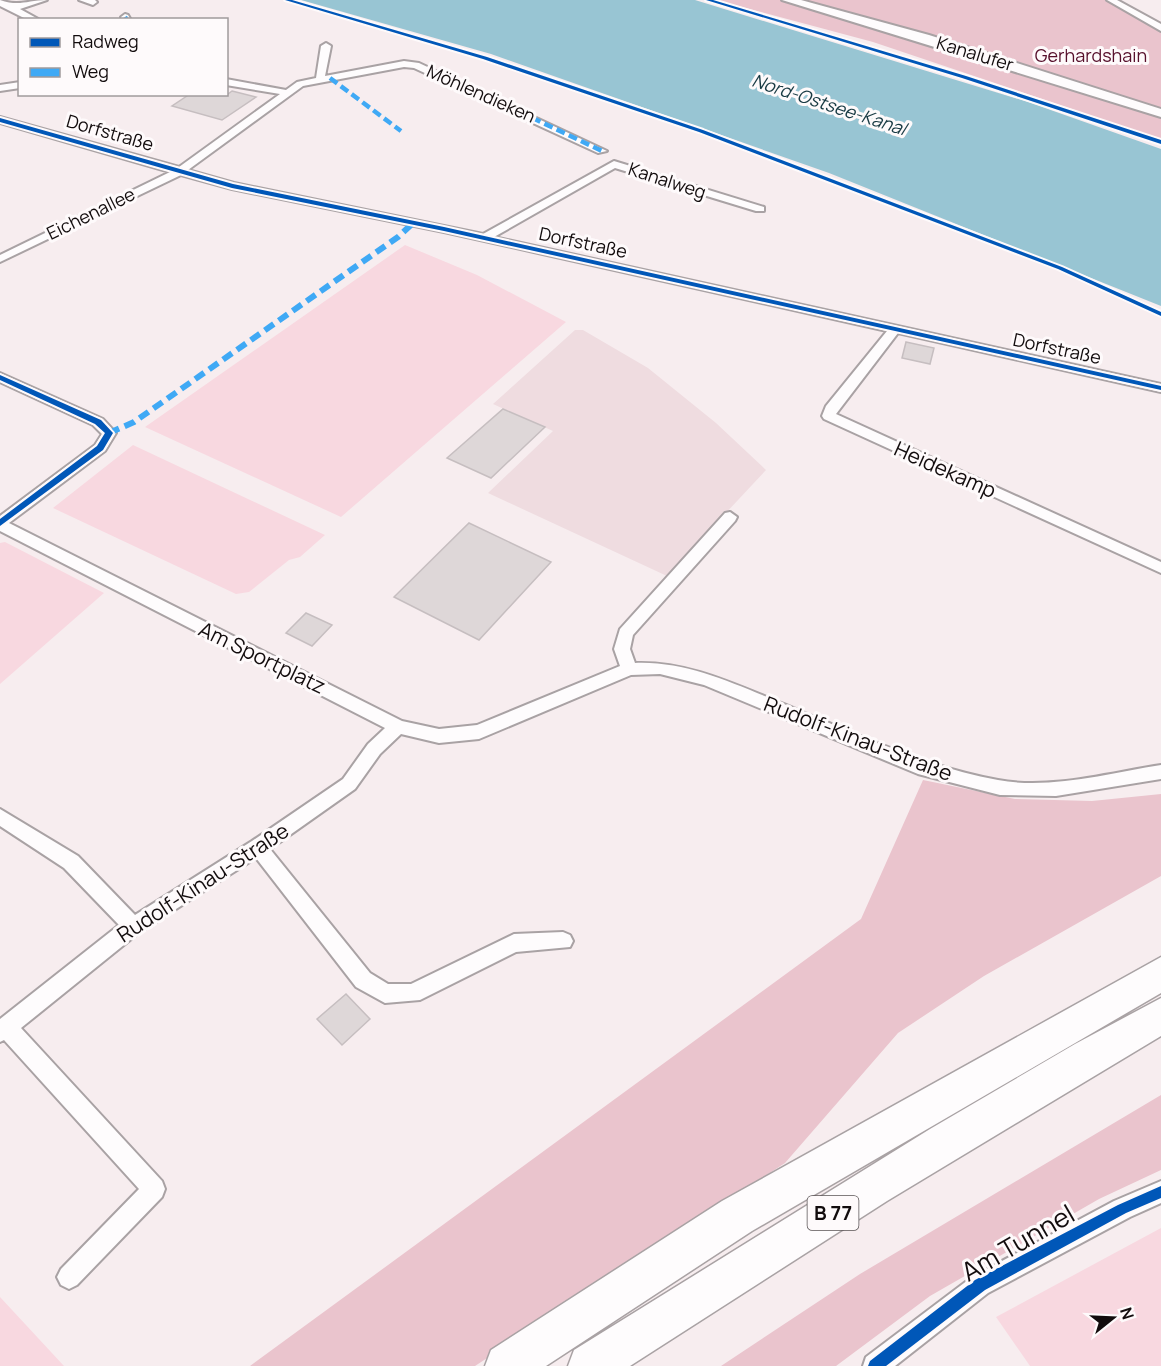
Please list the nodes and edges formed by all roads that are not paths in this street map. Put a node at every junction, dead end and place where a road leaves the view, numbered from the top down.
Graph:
1 (43, 0) edge
2 (83, 0) edge
3 (788, 0) edge
4 (1111, 0) edge
5 (93, 2) dead end
6 (0, 3) edge
7 (15, 8) junction
8 (32, 18) edge
9 (1161, 28) edge
10 (326, 46) dead end
11 (320, 80) junction
12 (228, 82) edge
13 (18, 85) edge
14 (0, 88) edge
15 (266, 90) junction
16 (288, 93) junction
17 (273, 105) junction
18 (1161, 112) edge
19 (0, 120) edge
20 (603, 151) dead end
21 (182, 170) junction
22 (760, 209) dead end
23 (484, 238) junction
24 (0, 259) edge
25 (894, 330) junction
26 (0, 377) edge
27 (1161, 388) edge
28 (730, 517) dead end
29 (0, 524) edge
30 (1161, 568) edge
31 (629, 669) junction
32 (534, 710) joint
33 (398, 727) junction
34 (1161, 772) edge
35 (0, 817) edge
36 (258, 848) junction
37 (133, 926) junction
38 (563, 941) dead end
39 (1161, 974) edge
40 (1161, 1016) edge
41 (3, 1029) edge
42 (1161, 1192) edge
43 (69, 1277) dead end
44 (507, 1366) edge
45 (590, 1366) edge
46 (875, 1366) edge

1 - 7 street
2 - 5 street
3 - 18 street, Kanalufer
4 - 9 street
6 - 7 street
7 - 8 street
10 - 11 street
11 - 16 street, Möhlendieken
11 - 20 street, Möhlendieken
12 - 15 street
13 - 14 street
15 - 16 street
15 - 17 street
16 - 17 street, Möhlendieken
17 - 21 street, Eichenallee
19 - 21 street, Dorfstraße
21 - 23 street, Dorfstraße
21 - 24 street, Eichenallee
22 - 23 street, Kanalweg
23 - 25 street, Dorfstraße
25 - 27 street, Dorfstraße
25 - 30 street, Heidekamp
26 - 29 street
28 - 31 street
29 - 33 street, Am Sportplatz
31 - 32 street, Rudolf-Kinau-Straße
31 - 34 street, Rudolf-Kinau-Straße
32 - 33 street, Am Sportplatz
33 - 36 street, Rudolf-Kinau-Straße
35 - 37 street
36 - 37 street, Rudolf-Kinau-Straße
36 - 38 street
37 - 41 street, Rudolf-Kinau-Straße
39 - 44 highway, B 77
40 - 45 highway, B 77
41 - 43 street
42 - 46 street, Am Tunnel

